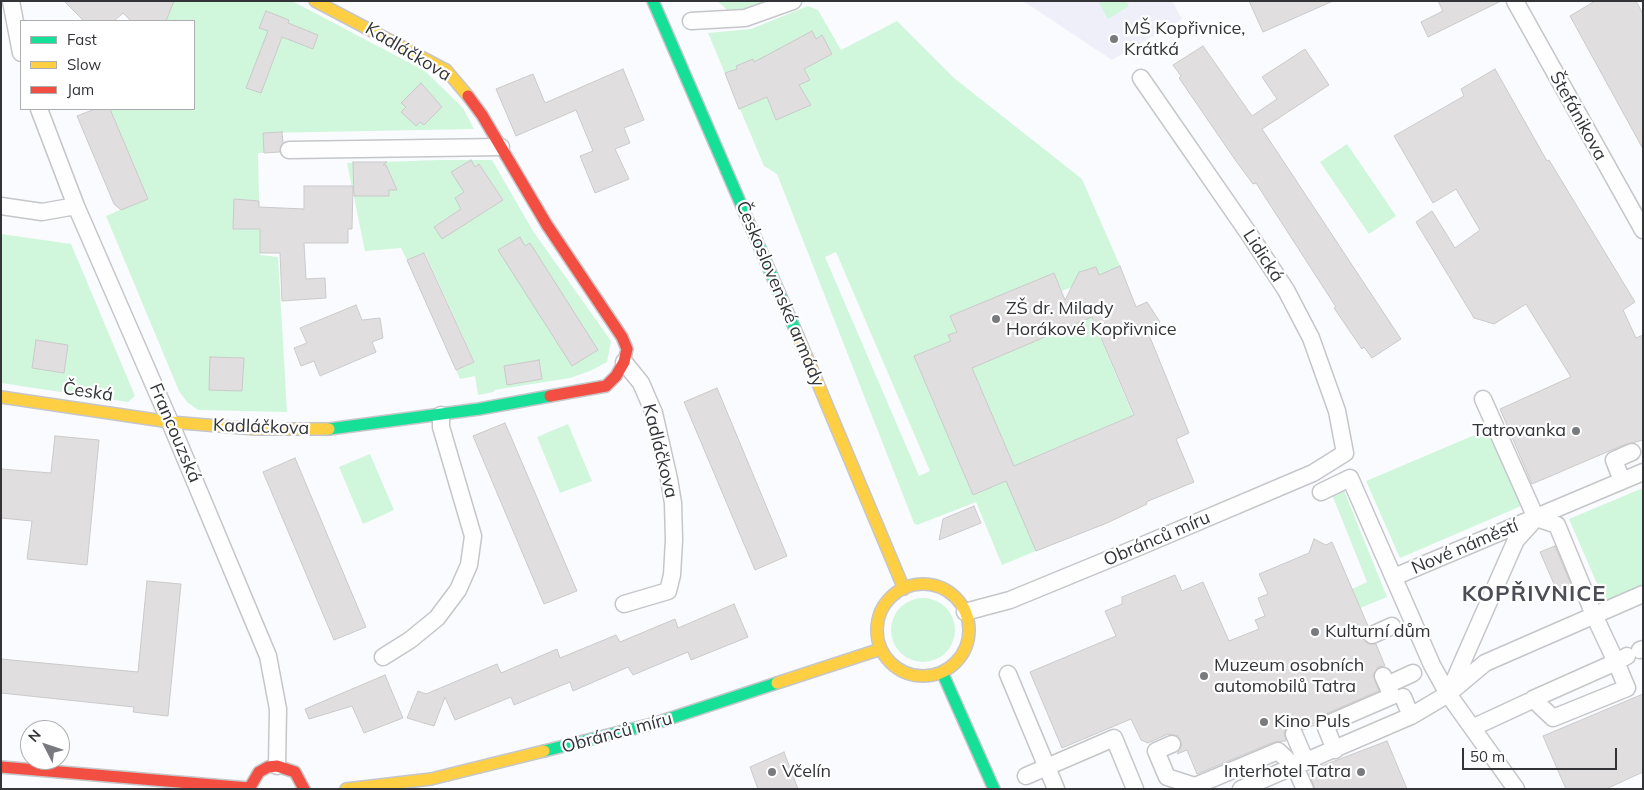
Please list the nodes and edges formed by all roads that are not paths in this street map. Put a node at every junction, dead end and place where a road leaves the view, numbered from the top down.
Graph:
1 (11, 1) edge
2 (315, 1) edge
3 (653, 1) edge
4 (794, 1) edge
5 (1515, 1) edge
6 (691, 21) dead end
7 (20, 48) edge
8 (1141, 78) dead end
9 (39, 110) edge
10 (501, 147) junction
11 (289, 150) dead end
12 (1, 206) edge
13 (76, 206) junction
14 (1643, 230) edge
15 (624, 362) junction
16 (1, 397) edge
17 (1483, 399) dead end
18 (441, 415) junction
19 (170, 422) junction
20 (1632, 452) dead end
21 (1345, 453) joint
22 (1643, 472) edge
23 (1622, 481) junction
24 (1321, 492) dead end
25 (1536, 518) junction
26 (1394, 577) junction
27 (904, 589) junction
28 (1643, 594) edge
29 (624, 604) dead end
30 (965, 612) junction
31 (1594, 614) junction
32 (1401, 622) junction
33 (1372, 635) dead end
34 (881, 650) junction
35 (1631, 655) edge
36 (383, 657) dead end
37 (1421, 670) junction
38 (942, 672) junction
39 (1008, 674) dead end
40 (1394, 686) junction
41 (1448, 694) junction
42 (1528, 702) dead end
43 (1411, 716) junction
44 (1474, 727) junction
45 (1294, 734) dead end
46 (1172, 744) dead end
47 (1335, 750) junction
48 (1300, 765) junction
49 (277, 766) junction
50 (1047, 766) junction
51 (1, 767) edge
52 (1026, 776) dead end
53 (249, 789) edge
54 (304, 789) edge
55 (346, 789) edge
56 (994, 789) edge
57 (1056, 789) edge
58 (1135, 789) edge
59 (1240, 789) edge
60 (1305, 789) edge
61 (1516, 789) edge

1 - 7 street
2 - 10 main road, Kadláčkova
3 - 27 main road, Československé armády
4 - 6 street
5 - 14 street, Štefánikova
8 - 21 street, Lidická
9 - 13 street, Francouzská
10 - 11 street
10 - 15 main road, Kadláčkova
12 - 13 street
13 - 19 street, Francouzská
15 - 18 main road, Kadláčkova
15 - 29 street, Kadláčkova
16 - 19 main road, Česká
17 - 25 street, Nové náměstí
18 - 19 main road, Kadláčkova
18 - 36 street
19 - 49 street, Francouzská
20 - 23 street
21 - 30 street, Obránců míru
22 - 23 street, Nové náměstí
23 - 25 street, Nové náměstí
24 - 26 street, Nové náměstí
25 - 26 street, Nové náměstí
25 - 31 street, Nové náměstí
25 - 41 street, Nové náměstí
26 - 32 street, Nové náměstí
27 - 30 main road
27 - 34 main road
28 - 31 street
30 - 38 main road
31 - 35 street, Nové náměstí
31 - 41 street
32 - 33 street
32 - 37 street, Nové náměstí
34 - 38 main road
34 - 55 main road, Obránců míru
35 - 35 street, Nové náměstí
37 - 40 street
37 - 41 street, Nové náměstí
38 - 56 main road
39 - 50 street
40 - 43 street
40 - 47 street
41 - 43 street
41 - 44 street, Nové náměstí
42 - 44 street
43 - 47 street
44 - 61 street, Nové náměstí
45 - 48 street
46 - 48 street
47 - 48 street
48 - 59 street
48 - 60 street
49 - 53 main road
49 - 54 main road
50 - 52 street
50 - 57 street
50 - 58 street
51 - 53 main road

